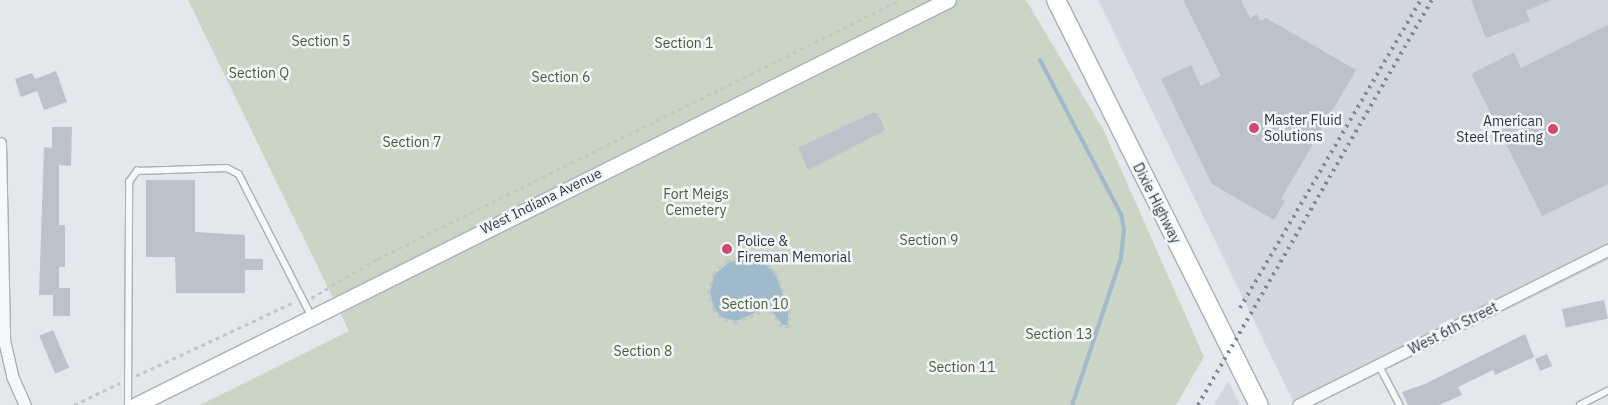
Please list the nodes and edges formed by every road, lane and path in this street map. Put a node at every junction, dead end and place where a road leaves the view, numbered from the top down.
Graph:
1 (900, 0) edge
2 (948, 0) edge
3 (1056, 0) edge
4 (0, 143) edge
5 (1608, 250) edge
6 (303, 298) junction
7 (716, 314) joint
8 (312, 316) junction
9 (1379, 365) junction
10 (128, 380) junction
11 (1608, 391) edge
12 (26, 405) edge
13 (74, 405) edge
14 (128, 405) edge
15 (136, 405) edge
16 (1259, 405) edge
17 (1298, 405) edge
18 (1400, 405) edge
19 (1580, 405) edge

1 - 6 path
2 - 8 main road, West Indiana Avenue
3 - 16 main road, Dixie Highway
4 - 12 street
5 - 9 street, West 6th Street
6 - 8 lane
6 - 10 path
6 - 10 lane
7 - 7 path
8 - 15 main road, West Indiana Avenue
9 - 17 street, West 6th Street
9 - 18 lane
10 - 13 path
10 - 14 lane
11 - 19 lane

